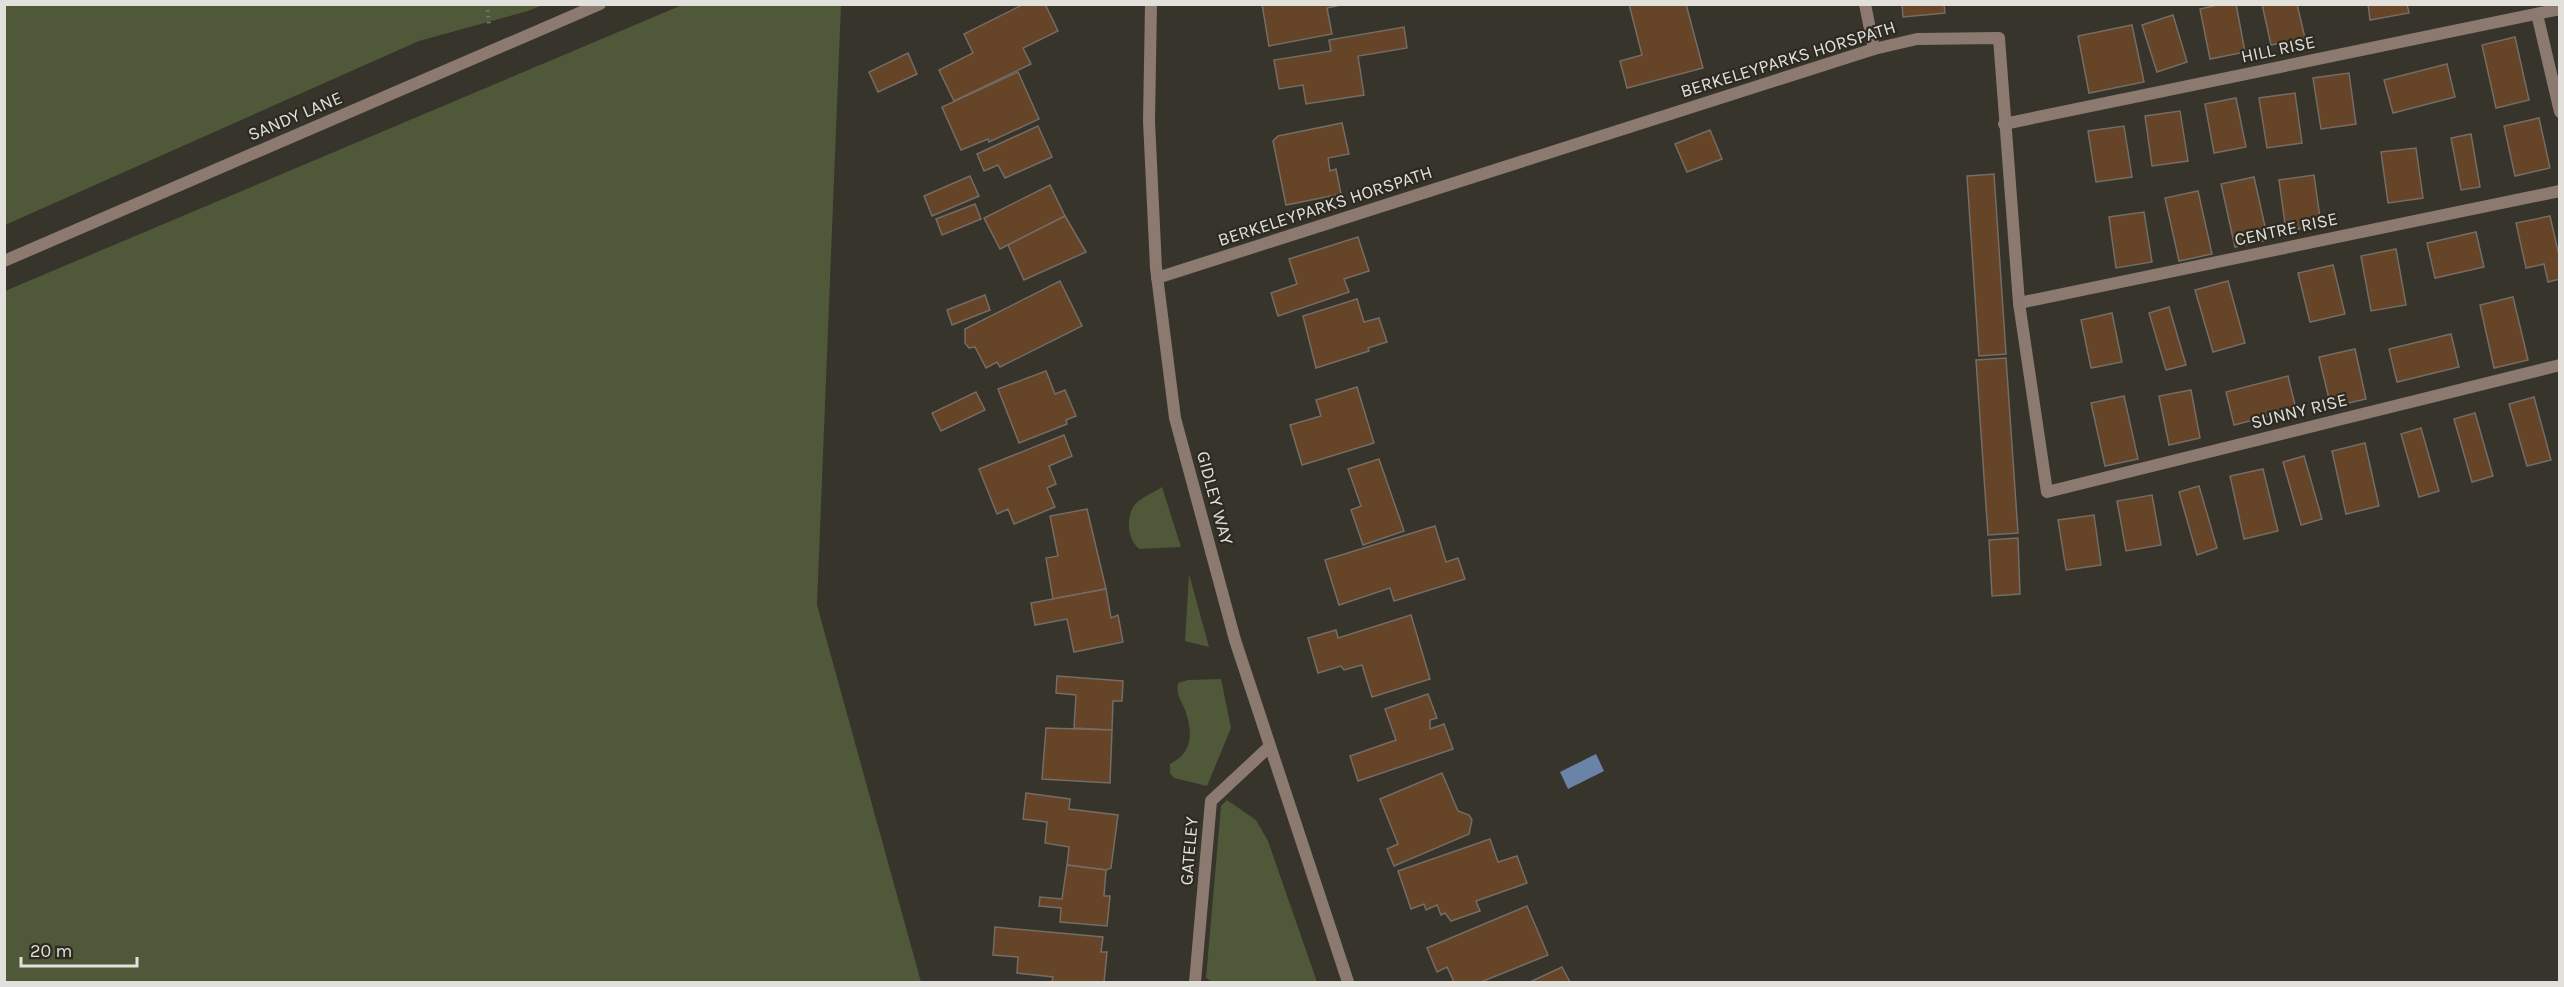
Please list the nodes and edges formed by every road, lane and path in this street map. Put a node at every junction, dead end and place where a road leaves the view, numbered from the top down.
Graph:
1 (600, 4) edge
2 (1151, 4) edge
3 (1865, 4) edge
4 (2559, 9) edge
5 (2537, 14) junction
6 (1874, 49) junction
7 (2559, 112) edge
8 (2004, 124) junction
9 (2559, 191) edge
10 (4, 261) edge
11 (1157, 278) junction
12 (2019, 303) junction
13 (2559, 365) edge
14 (2048, 492) joint
15 (1269, 747) junction
16 (1195, 982) edge
17 (1348, 982) edge

1 - 10 street, SANDY LANE
2 - 11 street, GIDLEY WAY
3 - 6 street
4 - 5 street, HILL RISE
5 - 7 street
5 - 8 street, HILL RISE
6 - 8 street, BERKELEYPARKS HORSPATH
6 - 11 street, BERKELEYPARKS HORSPATH
8 - 12 street, BERKELEYPARKS HORSPATH
9 - 12 street, CENTRE RISE
11 - 15 street, GIDLEY WAY
12 - 14 street, BERKELEYPARKS HORSPATH
13 - 14 street, SUNNY RISE
15 - 16 street, GATELEY
15 - 17 street, GIDLEY WAY

